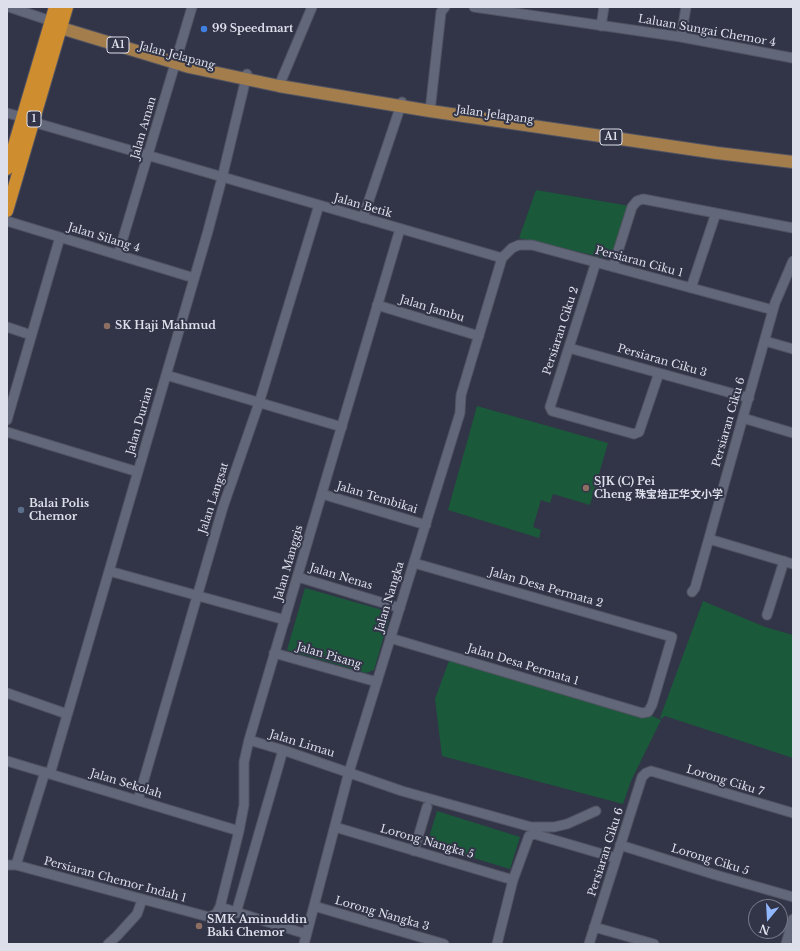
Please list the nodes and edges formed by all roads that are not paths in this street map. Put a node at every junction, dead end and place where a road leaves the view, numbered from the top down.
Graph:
1 (9, 7) edge
2 (55, 7) edge
3 (67, 7) edge
4 (192, 7) edge
5 (312, 7) edge
6 (446, 7) edge
7 (474, 7) edge
8 (604, 7) edge
9 (686, 7) edge
10 (58, 23) junction
11 (600, 26) junction
12 (682, 37) junction
13 (793, 58) edge
14 (176, 60) junction
15 (247, 77) junction
16 (281, 81) junction
17 (401, 104) junction
18 (430, 109) junction
19 (7, 113) edge
20 (28, 120) junction
21 (148, 156) junction
22 (793, 157) edge
23 (793, 162) edge
24 (7, 169) edge
25 (220, 177) junction
26 (319, 205) junction
27 (7, 211) edge
28 (716, 213) junction
29 (363, 218) junction
30 (7, 221) edge
31 (793, 228) edge
32 (400, 229) junction
33 (60, 237) junction
34 (118, 255) junction
35 (502, 258) junction
36 (793, 261) edge
37 (596, 262) junction
38 (613, 267) junction
39 (194, 278) junction
40 (692, 288) junction
41 (377, 305) junction
42 (773, 310) junction
43 (7, 328) edge
44 (31, 335) junction
45 (479, 336) junction
46 (765, 341) junction
47 (569, 348) junction
48 (793, 349) edge
49 (659, 373) junction
50 (166, 375) junction
51 (749, 398) junction
52 (260, 403) junction
53 (743, 418) junction
54 (7, 420) edge
55 (342, 427) junction
56 (7, 432) edge
57 (793, 433) edge
58 (138, 472) junction
59 (322, 494) junction
60 (426, 524) junction
61 (709, 539) junction
62 (784, 561) junction
63 (414, 563) junction
64 (793, 564) edge
65 (109, 571) junction
66 (298, 577) junction
67 (692, 592) dead end
68 (197, 596) junction
69 (400, 608) junction
70 (767, 615) dead end
71 (285, 620) junction
72 (390, 638) junction
73 (274, 653) junction
74 (377, 682) junction
75 (7, 693) edge
76 (648, 712) joint
77 (68, 714) junction
78 (248, 740) junction
79 (283, 750) junction
80 (7, 761) edge
81 (651, 771) joint
82 (349, 772) junction
83 (48, 773) junction
84 (138, 800) junction
85 (427, 807) dead end
86 (596, 811) dead end
87 (793, 814) edge
88 (334, 827) junction
89 (239, 831) junction
90 (620, 846) junction
91 (414, 851) junction
92 (616, 858) junction
93 (11, 865) edge
94 (513, 880) junction
95 (793, 897) edge
96 (142, 900) junction
97 (314, 906) junction
98 (218, 911) junction
99 (236, 913) junction
100 (793, 919) edge
101 (594, 927) junction
102 (306, 934) junction
103 (108, 944) edge
104 (304, 944) edge
105 (444, 944) edge
106 (497, 944) edge
107 (589, 944) edge
108 (654, 944) edge
109 (786, 944) edge

1 - 10 street
2 - 10 highway, 1
3 - 10 highway, 1
4 - 14 street, Jalan Aman
5 - 16 street
6 - 18 street
7 - 11 street, Laluan Sungai Chemor 4
8 - 11 street
9 - 12 street
10 - 14 main road, Jalan Jelapang / A1
10 - 20 highway, 1
11 - 12 street, Laluan Sungai Chemor 4
12 - 13 street, Laluan Sungai Chemor 4
14 - 15 main road, Jalan Jelapang / A1
14 - 21 street, Jalan Aman
15 - 16 main road, Jalan Jelapang / A1
15 - 17 main road, Jalan Jelapang / A1
15 - 25 street, Jalan Durian
16 - 17 main road, Jalan Jelapang / A1
17 - 18 main road, Jalan Jelapang / A1
17 - 29 street
18 - 22 main road, Jalan Jelapang / A1
18 - 23 main road, Jalan Jelapang / A1
19 - 20 street, Jalan Betik
20 - 21 street, Jalan Betik
20 - 24 highway, 1
20 - 27 highway, 1
21 - 25 street, Jalan Betik
21 - 34 street, Jalan Aman
25 - 26 street, Jalan Betik
25 - 39 street, Jalan Durian
26 - 29 street, Jalan Betik
26 - 52 street, Jalan Langsat
28 - 31 street
28 - 38 street
28 - 40 street
29 - 32 street, Jalan Betik
30 - 33 street, Jalan Silang 4
32 - 35 street, Jalan Betik
32 - 41 street, Jalan Manggis
33 - 34 street, Jalan Silang 4
33 - 44 street
34 - 39 street, Jalan Silang 4
35 - 37 street, Persiaran Ciku 1
35 - 45 street, Jalan Nangka
36 - 42 street, Persiaran Ciku 6
37 - 38 street, Persiaran Ciku 1
37 - 47 street, Persiaran Ciku 2
38 - 40 street, Persiaran Ciku 1
39 - 50 street, Jalan Durian
40 - 42 street, Persiaran Ciku 1
41 - 45 street, Jalan Jambu
41 - 55 street, Jalan Manggis
42 - 46 street, Persiaran Ciku 6
43 - 44 street
44 - 54 street
45 - 60 street, Jalan Nangka
46 - 48 street
46 - 51 street, Persiaran Ciku 6
47 - 49 street, Persiaran Ciku 3
47 - 49 street, Persiaran Ciku 2
49 - 51 street, Persiaran Ciku 3
50 - 52 street
50 - 58 street, Jalan Durian
51 - 53 street, Persiaran Ciku 6
52 - 55 street
52 - 68 street, Jalan Langsat
53 - 57 street
53 - 61 street, Persiaran Ciku 6
55 - 59 street, Jalan Manggis
56 - 58 street
58 - 65 street, Jalan Durian
59 - 60 street, Jalan Tembikai
59 - 66 street, Jalan Manggis
60 - 63 street, Jalan Nangka
61 - 62 street
61 - 67 street, Persiaran Ciku 6
62 - 64 street
62 - 70 street
63 - 69 street, Jalan Nangka
63 - 76 street, Jalan Desa Permata 2
65 - 68 street
65 - 77 street, Jalan Durian
66 - 69 street, Jalan Nenas
66 - 71 street, Jalan Manggis
68 - 71 street
68 - 84 street, Jalan Langsat
69 - 72 street, Jalan Nangka
71 - 73 street, Jalan Manggis
72 - 74 street, Jalan Nangka
72 - 76 street, Jalan Desa Permata 1
73 - 74 street, Jalan Pisang
73 - 78 street, Jalan Manggis
74 - 82 street, Jalan Nangka
75 - 77 street
77 - 83 street, Jalan Durian
78 - 79 street, Jalan Limau
78 - 89 street, Jalan Manggis
79 - 82 street, Jalan Limau
79 - 99 street
80 - 83 street, Jalan Sekolah
81 - 87 street, Lorong Ciku 7
81 - 90 street, Persiaran Ciku 6
82 - 86 street, Jalan Limau
82 - 88 street, Jalan Nangka
83 - 84 street, Jalan Sekolah
83 - 93 street, Jalan Durian
84 - 89 street, Jalan Sekolah
85 - 91 street
88 - 91 street, Lorong Nangka 5
88 - 97 street, Jalan Nangka
89 - 98 street, Jalan Manggis
90 - 92 street, Persiaran Ciku 6
90 - 95 street, Lorong Ciku 5
91 - 94 street, Lorong Nangka 5
92 - 94 street
92 - 101 street, Persiaran Ciku 6
93 - 96 street, Persiaran Chemor Indah 1
94 - 106 street
96 - 98 street, Persiaran Chemor Indah 1
96 - 103 street
97 - 102 street, Jalan Nangka
97 - 105 street, Lorong Nangka 3
98 - 99 street
99 - 102 street
100 - 109 street
101 - 107 street, Persiaran Ciku 6
101 - 108 street
102 - 104 street, Jalan Nangka

